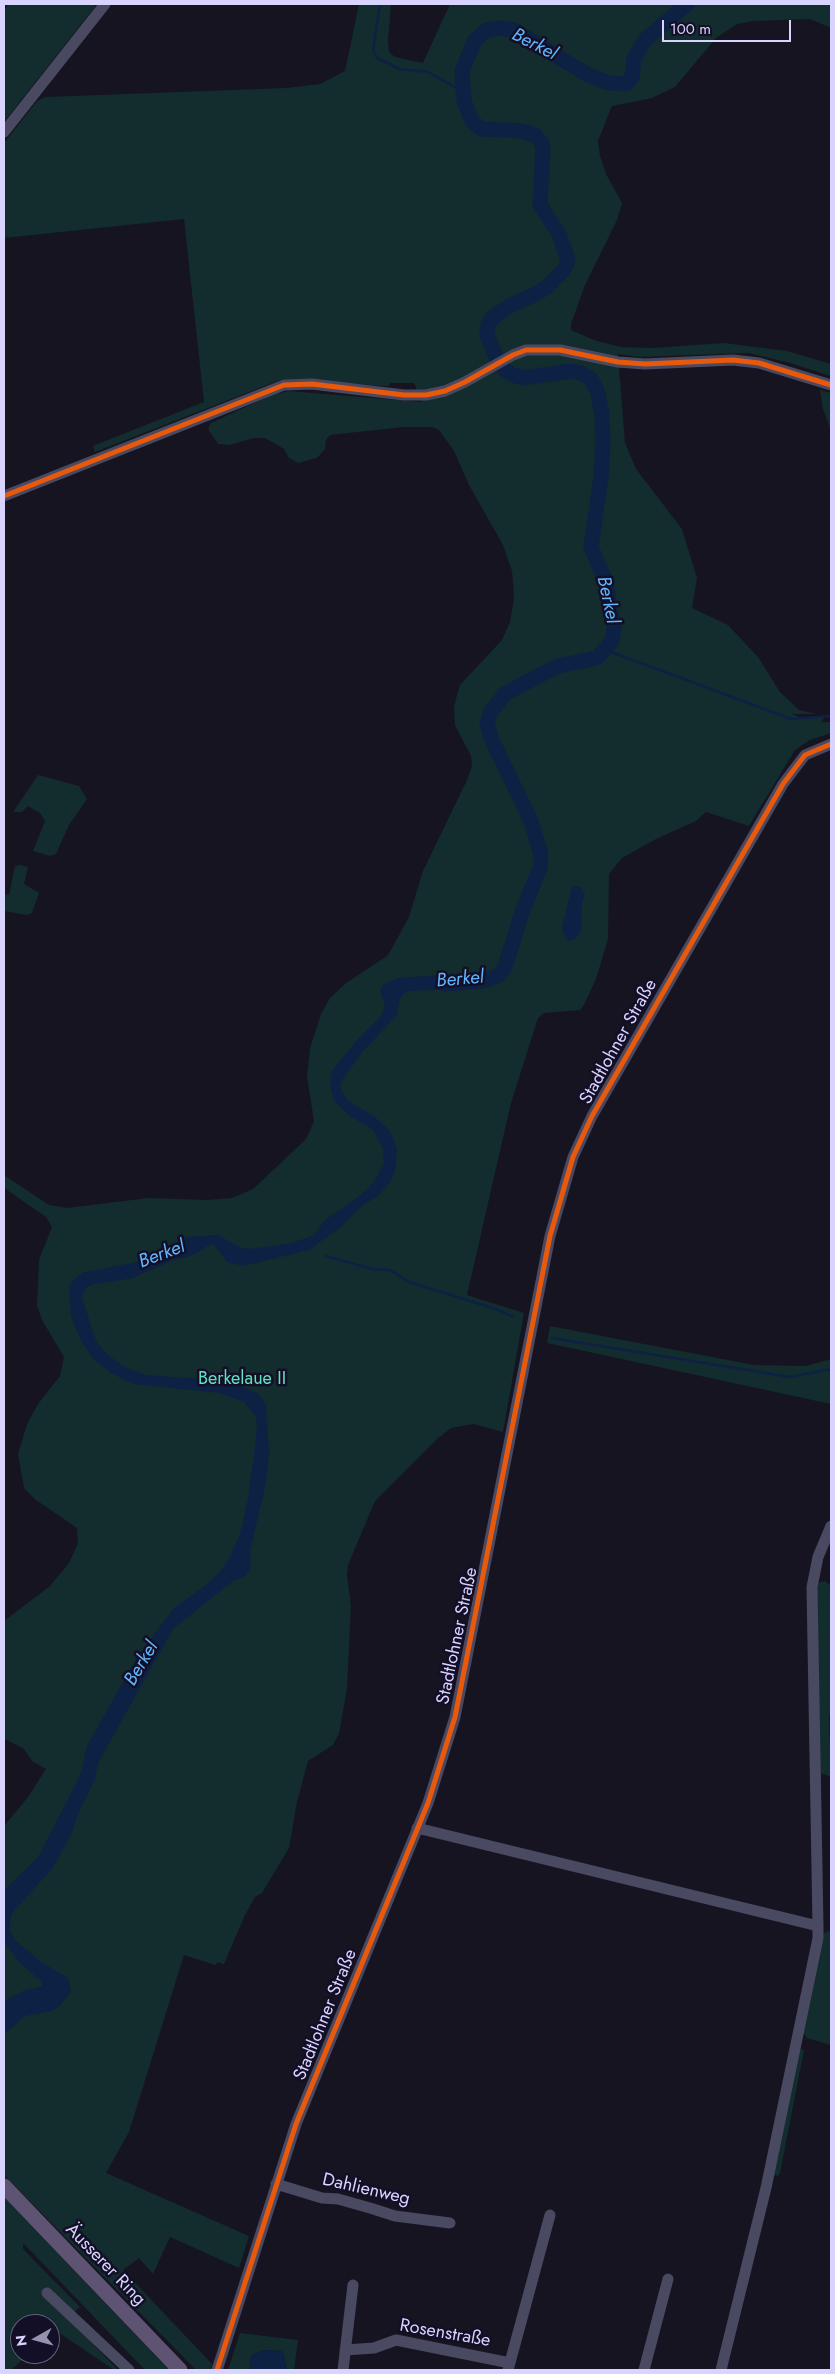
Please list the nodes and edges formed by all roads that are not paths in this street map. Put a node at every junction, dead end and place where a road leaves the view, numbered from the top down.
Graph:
1 (104, 4) edge
2 (4, 132) edge
3 (831, 385) edge
4 (4, 496) edge
5 (831, 744) edge
6 (831, 1526) edge
7 (417, 1828) junction
8 (818, 1926) junction
9 (276, 2184) junction
10 (4, 2186) edge
11 (550, 2215) dead end
12 (450, 2223) dead end
13 (668, 2279) dead end
14 (353, 2285) dead end
15 (47, 2293) dead end
16 (345, 2350) junction
17 (509, 2367) edge
18 (178, 2369) edge
19 (129, 2370) edge
20 (218, 2370) edge
21 (343, 2370) edge
22 (644, 2370) edge
23 (721, 2370) edge

1 - 2 street
3 - 4 street
5 - 7 street, Stadtlohner Straße
6 - 8 street
7 - 8 street
7 - 9 street, Stadtlohner Straße
8 - 23 street
9 - 12 street, Dahlienweg
9 - 20 street, Stadtlohner Straße
10 - 18 main road, Äusserer Ring
11 - 17 street
13 - 22 street
14 - 16 street
15 - 19 street
16 - 17 street, Rosenstraße
16 - 21 street

